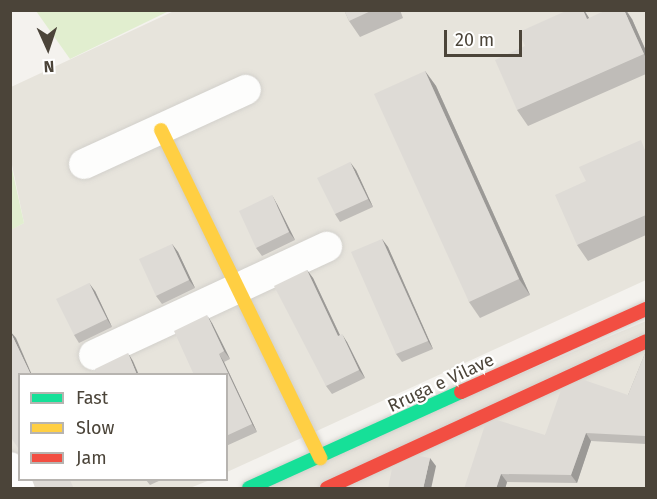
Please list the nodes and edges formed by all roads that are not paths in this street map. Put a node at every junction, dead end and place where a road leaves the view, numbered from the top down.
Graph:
1 (246, 90) dead end
2 (161, 130) junction
3 (84, 164) dead end
4 (327, 247) dead end
5 (236, 289) junction
6 (646, 309) edge
7 (646, 341) edge
8 (94, 355) dead end
9 (320, 458) junction
10 (10, 467) edge
11 (20, 489) edge
12 (249, 489) edge
13 (327, 489) edge

1 - 2 street
2 - 3 street
2 - 5 street
4 - 5 street
5 - 8 street
5 - 9 street
6 - 9 street, Rruga e Vilave
7 - 13 street
9 - 12 street, Rruga e Vilave
10 - 11 street

